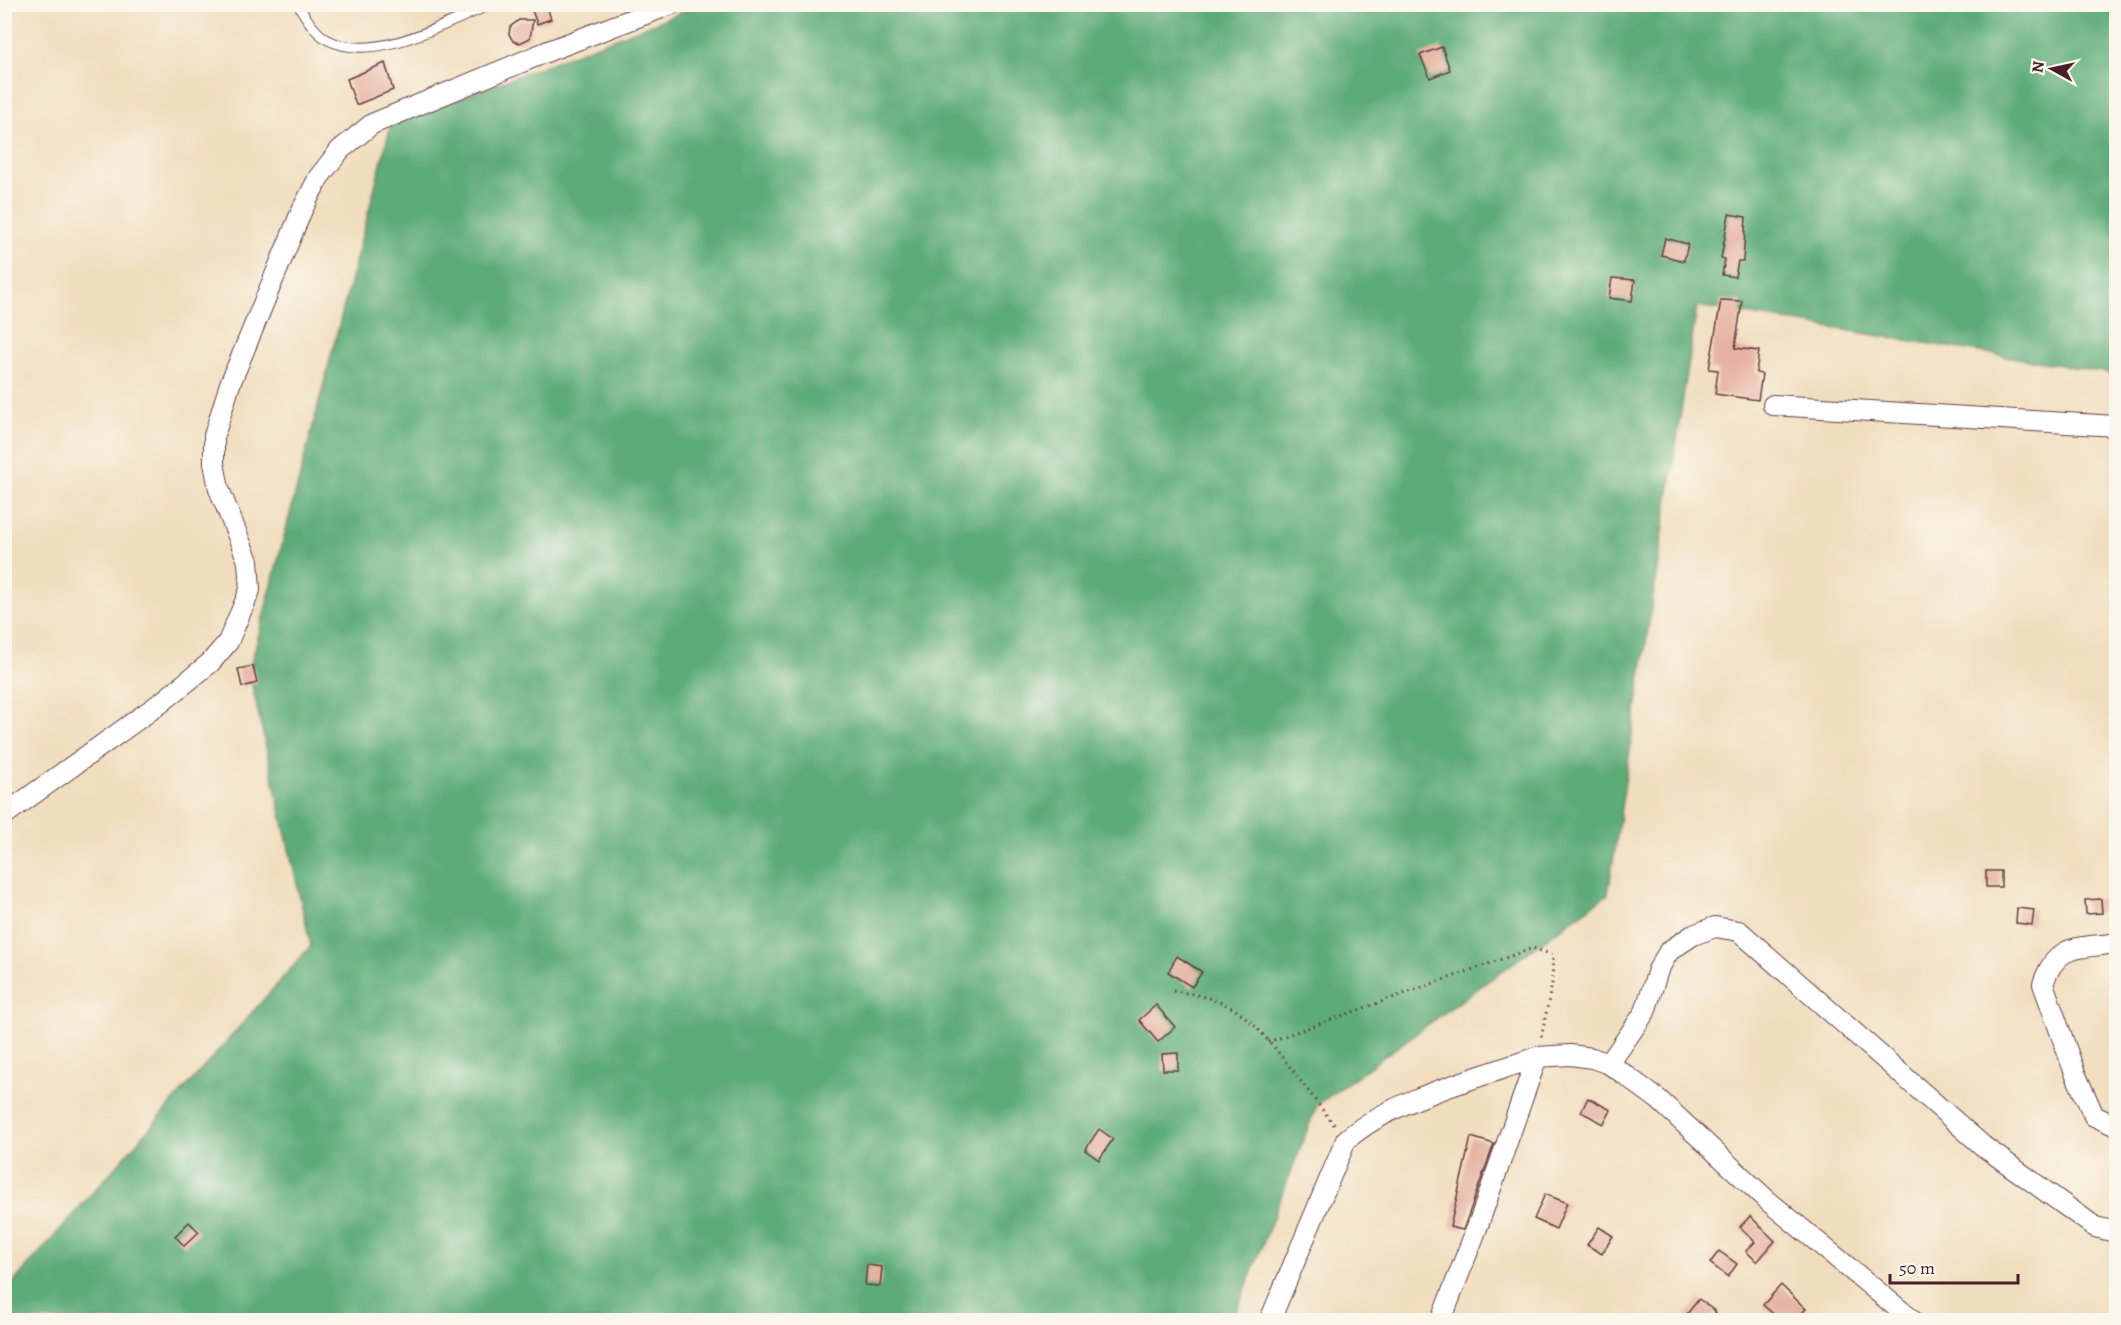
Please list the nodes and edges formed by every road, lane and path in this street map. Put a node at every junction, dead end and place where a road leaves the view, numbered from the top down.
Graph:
1 (298, 4) edge
2 (492, 4) edge
3 (672, 4) edge
4 (1773, 405) dead end
5 (2116, 426) edge
6 (4, 815) edge
7 (2116, 943) edge
8 (1173, 991) dead end
9 (1268, 1042) junction
10 (1537, 1057) junction
11 (1609, 1064) junction
12 (2116, 1126) edge
13 (1346, 1140) junction
14 (2116, 1232) edge
15 (1270, 1320) edge
16 (1441, 1320) edge
17 (1912, 1320) edge

1 - 2 lane
3 - 6 street
4 - 5 street
7 - 12 street
8 - 9 path
9 - 10 path
9 - 13 path
10 - 11 street
10 - 13 street
10 - 16 street
11 - 14 street
11 - 17 street
13 - 15 street

